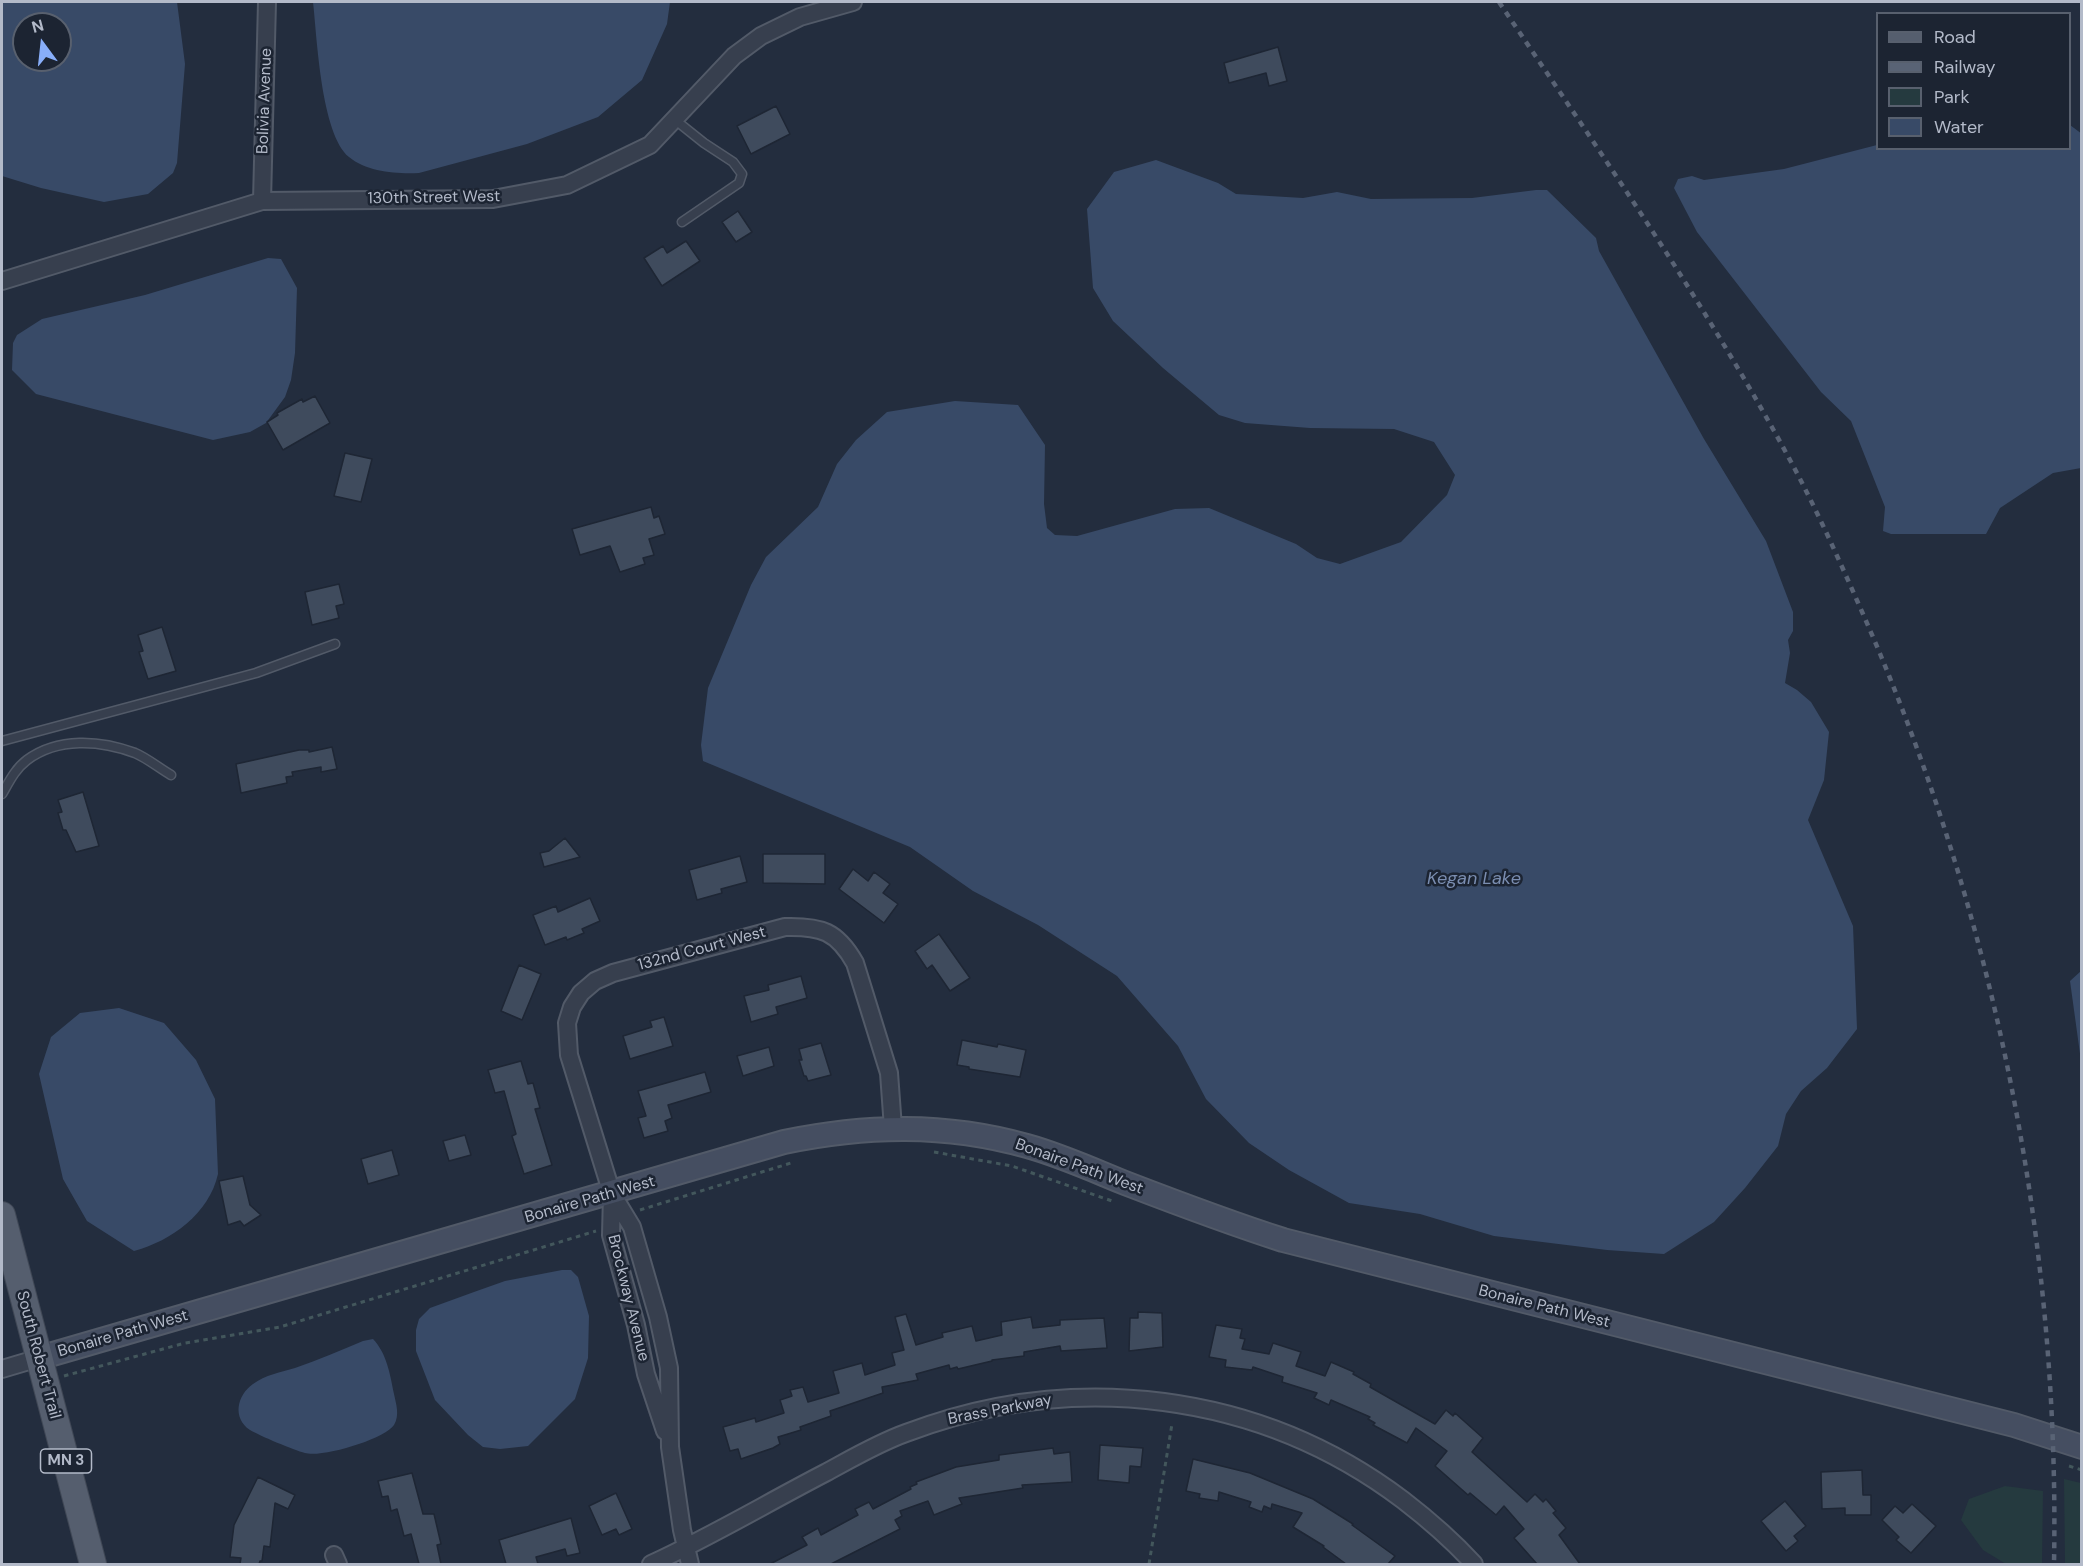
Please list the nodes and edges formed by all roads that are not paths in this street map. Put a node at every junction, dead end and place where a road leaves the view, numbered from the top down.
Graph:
1 (267, 2) edge
2 (853, 2) edge
3 (674, 119) junction
4 (262, 201) junction
5 (682, 222) dead end
6 (2, 281) edge
7 (336, 644) dead end
8 (2, 741) edge
9 (171, 775) dead end
10 (2, 794) edge
11 (893, 1128) junction
12 (612, 1194) junction
13 (2, 1215) edge
14 (618, 1220) junction
15 (2, 1369) edge
16 (42, 1370) junction
17 (670, 1447) junction
18 (2082, 1447) edge
19 (687, 1546) junction
20 (93, 1564) edge
21 (651, 1564) edge
22 (690, 1564) edge
23 (1474, 1564) edge

1 - 4 street, Bolivia Avenue
2 - 3 street, 130th Street West
3 - 4 street, 130th Street West
3 - 5 lane
4 - 6 street, 130th Street West
7 - 8 lane
9 - 10 lane
11 - 12 street, Bonaire Path West
11 - 12 street, 132nd Court West
11 - 18 street, Bonaire Path West
12 - 14 street, Brockway Avenue
12 - 16 street, Bonaire Path West
13 - 16 main road, South Robert Trail / MN 3
14 - 17 street, Brockway Avenue
14 - 17 street, Brockway Avenue
15 - 16 street
16 - 20 main road, South Robert Trail / MN 3
17 - 19 street, Brockway Avenue
19 - 21 street, Brass Parkway
19 - 22 street, Brockway Avenue
19 - 23 street, Brass Parkway

